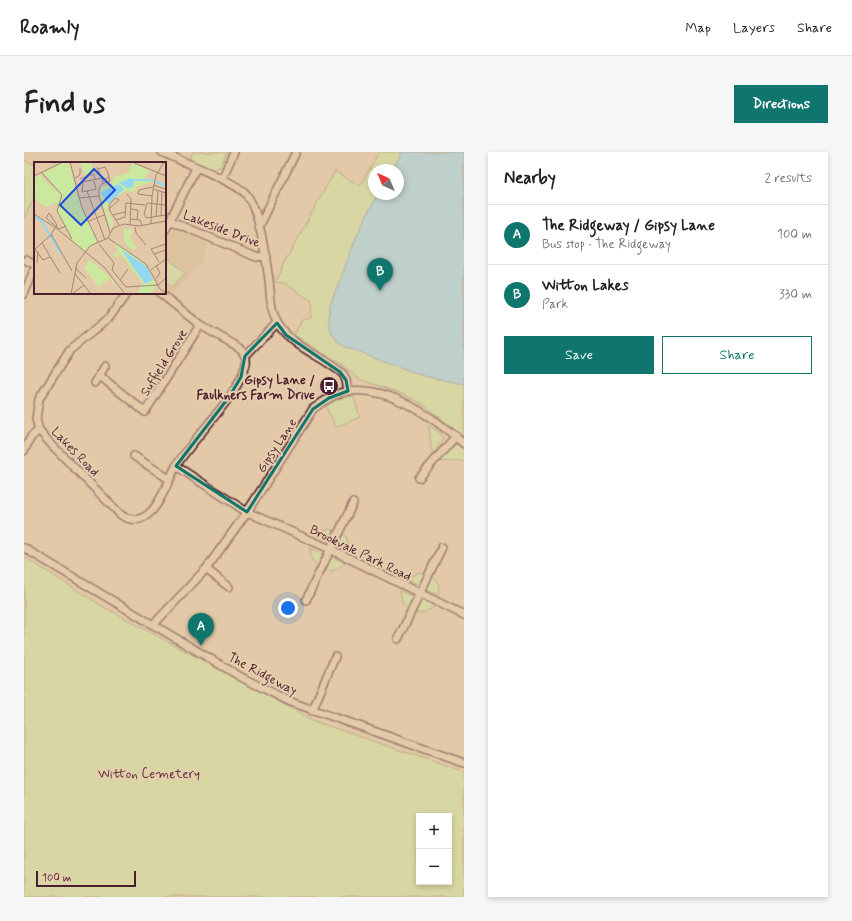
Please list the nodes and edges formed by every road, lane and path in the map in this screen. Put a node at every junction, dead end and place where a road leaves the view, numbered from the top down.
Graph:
1 (162, 152) edge
2 (234, 152) edge
3 (296, 152) edge
4 (196, 168) junction
5 (222, 179) junction
6 (171, 221) junction
7 (259, 227) junction
8 (166, 228) edge
9 (266, 256) junction
10 (26, 260) dead end
11 (34, 264) edge
12 (34, 270) edge
13 (24, 294) edge
14 (126, 294) edge
15 (161, 294) edge
16 (277, 323) junction
17 (200, 325) junction
18 (245, 356) junction
19 (105, 366) dead end
20 (100, 376) junction
21 (95, 383) dead end
22 (348, 391) junction
23 (39, 430) junction
24 (456, 436) junction
25 (464, 444) edge
26 (24, 451) edge
27 (134, 456) dead end
28 (176, 466) junction
29 (418, 478) dead end
30 (169, 479) junction
31 (353, 503) dead end
32 (248, 512) junction
33 (442, 547) dead end
34 (24, 548) edge
35 (330, 549) junction
36 (206, 569) junction
37 (229, 587) dead end
38 (419, 594) junction
39 (306, 600) dead end
40 (464, 615) edge
41 (153, 625) junction
42 (398, 639) dead end
43 (336, 657) dead end
44 (312, 710) junction
45 (464, 763) edge

1 - 4 street
2 - 5 street
3 - 7 street
4 - 5 street
4 - 6 street
5 - 7 street
6 - 8 street
6 - 9 street, Lakeside Drive
7 - 9 street
9 - 16 street
10 - 11 street
12 - 13 street
14 - 23 street, Lakes Road
15 - 17 street
16 - 18 street
16 - 22 street
17 - 18 street
17 - 20 street, Suffield Grove
18 - 28 street, Lakes Road
19 - 20 street
20 - 21 street
22 - 24 street, Gipsy Lane
22 - 32 street, Gipsy Lane
23 - 26 street
23 - 30 street, Lakes Road
24 - 25 street, Gipsy Lane
24 - 29 street
27 - 30 street
28 - 30 street, Lakes Road
28 - 32 street, Brookvale Park Road
31 - 35 street
32 - 35 street, Brookvale Park Road
32 - 36 street, Gipsy Lane
33 - 38 street
34 - 41 street, The Ridgeway
35 - 38 street, Brookvale Park Road
35 - 39 street
36 - 37 street
36 - 41 street, Gipsy Lane
38 - 40 street, Brookvale Park Road
38 - 42 street
41 - 44 street, The Ridgeway
43 - 44 street
44 - 45 street, The Ridgeway

